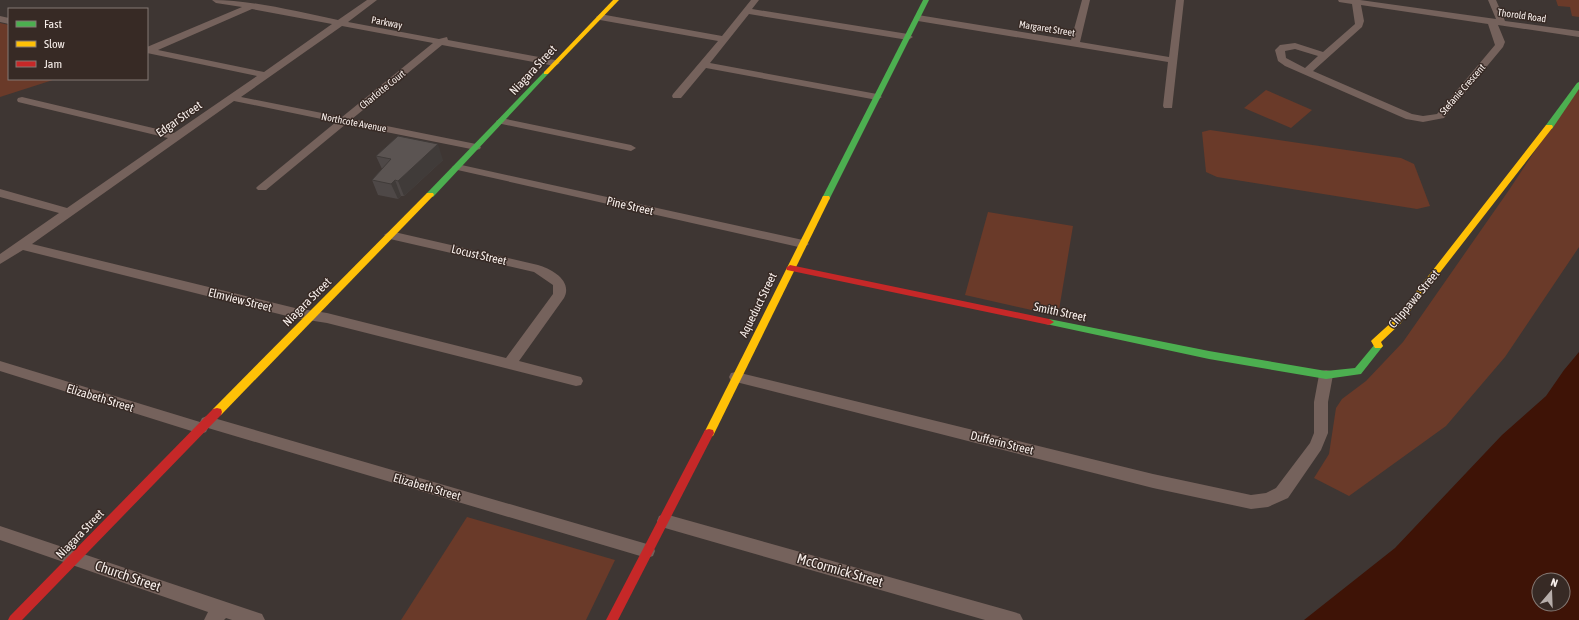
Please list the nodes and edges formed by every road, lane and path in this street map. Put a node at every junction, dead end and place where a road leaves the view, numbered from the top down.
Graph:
1 (216, 0) edge
2 (373, 0) edge
3 (615, 0) edge
4 (755, 0) edge
5 (926, 0) edge
6 (1086, 0) edge
7 (1180, 0) edge
8 (1342, 0) edge
9 (1492, 0) edge
10 (1356, 2) junction
11 (255, 3) edge
12 (747, 11) junction
13 (600, 17) junction
14 (918, 18) junction
15 (343, 21) junction
16 (1492, 22) junction
17 (1502, 23) junction
18 (1579, 34) edge
19 (908, 37) junction
20 (724, 39) junction
21 (443, 40) junction
22 (1075, 44) junction
23 (148, 50) edge
24 (1325, 55) junction
25 (1173, 60) junction
26 (557, 61) junction
27 (704, 65) junction
28 (1306, 72) junction
29 (266, 75) junction
30 (1579, 84) edge
31 (677, 96) dead end
32 (877, 97) junction
33 (232, 98) junction
34 (22, 100) dead end
35 (1168, 106) dead end
36 (344, 120) junction
37 (501, 121) junction
38 (176, 137) junction
39 (476, 146) junction
40 (630, 148) dead end
41 (457, 167) junction
42 (262, 188) dead end
43 (0, 193) edge
44 (68, 212) junction
45 (390, 235) junction
46 (803, 244) junction
47 (21, 246) junction
48 (0, 260) edge
49 (790, 268) junction
50 (311, 316) junction
51 (510, 364) junction
52 (0, 366) edge
53 (1326, 375) junction
54 (736, 377) junction
55 (576, 382) dead end
56 (204, 425) junction
57 (665, 521) junction
58 (0, 533) edge
59 (647, 551) junction
60 (74, 558) junction
61 (218, 614) edge
62 (14, 620) edge
63 (256, 620) edge
64 (612, 620) edge
65 (1014, 620) edge

1 - 11 street, Parkway
2 - 15 street, Edgar Street
3 - 13 street, Niagara Street
4 - 12 street
5 - 14 street, Aqueduct Street
6 - 22 street
7 - 25 street
8 - 10 street, Thorold Road
9 - 17 street
10 - 16 street, Thorold Road
10 - 24 street
11 - 15 street, Parkway
11 - 23 street
12 - 19 street
12 - 20 street
13 - 20 street
13 - 26 street, Niagara Street
14 - 19 street, Aqueduct Street
14 - 22 street, Margaret Street
15 - 21 street, Parkway
15 - 29 street, Edgar Street
16 - 17 street, Thorold Road
16 - 28 street, Stefanie Crescent
17 - 18 street, Thorold Road
19 - 32 street, Aqueduct Street
20 - 27 street
21 - 26 street, Parkway
21 - 36 street, Charlotte Court
22 - 25 street, Margaret Street
23 - 29 street
24 - 28 street
24 - 28 street, Stefanie Crescent
25 - 35 street
26 - 37 street, Niagara Street
27 - 31 street
27 - 32 street
29 - 33 street, Edgar Street
30 - 53 street, Chippawa Street
32 - 46 street, Aqueduct Street
33 - 36 street, Northcote Avenue
33 - 38 street, Edgar Street
34 - 38 street
36 - 39 street, Northcote Avenue
36 - 42 street, Charlotte Court
37 - 39 street, Niagara Street
37 - 40 street
38 - 44 street, Edgar Street
39 - 41 street, Niagara Street
41 - 45 street, Niagara Street
41 - 46 street, Pine Street
43 - 44 street
44 - 47 street, Edgar Street
45 - 50 street, Niagara Street
45 - 51 street, Locust Street
46 - 49 street, Aqueduct Street
47 - 48 street, Edgar Street
47 - 50 street, Elmview Street
49 - 53 street, Smith Street
49 - 54 street, Aqueduct Street
50 - 51 street, Elmview Street
50 - 56 street, Niagara Street
51 - 55 street, Elmview Street
52 - 56 street, Elizabeth Street
53 - 54 street, Dufferin Street
54 - 57 street, Aqueduct Street
56 - 59 street, Elizabeth Street
56 - 60 street, Niagara Street
57 - 59 street, Aqueduct Street
57 - 65 street, McCormick Street
58 - 60 street, Church Street
59 - 64 street, Aqueduct Street
60 - 61 street, Church Street
60 - 62 street, Niagara Street
61 - 63 street, Church Street

